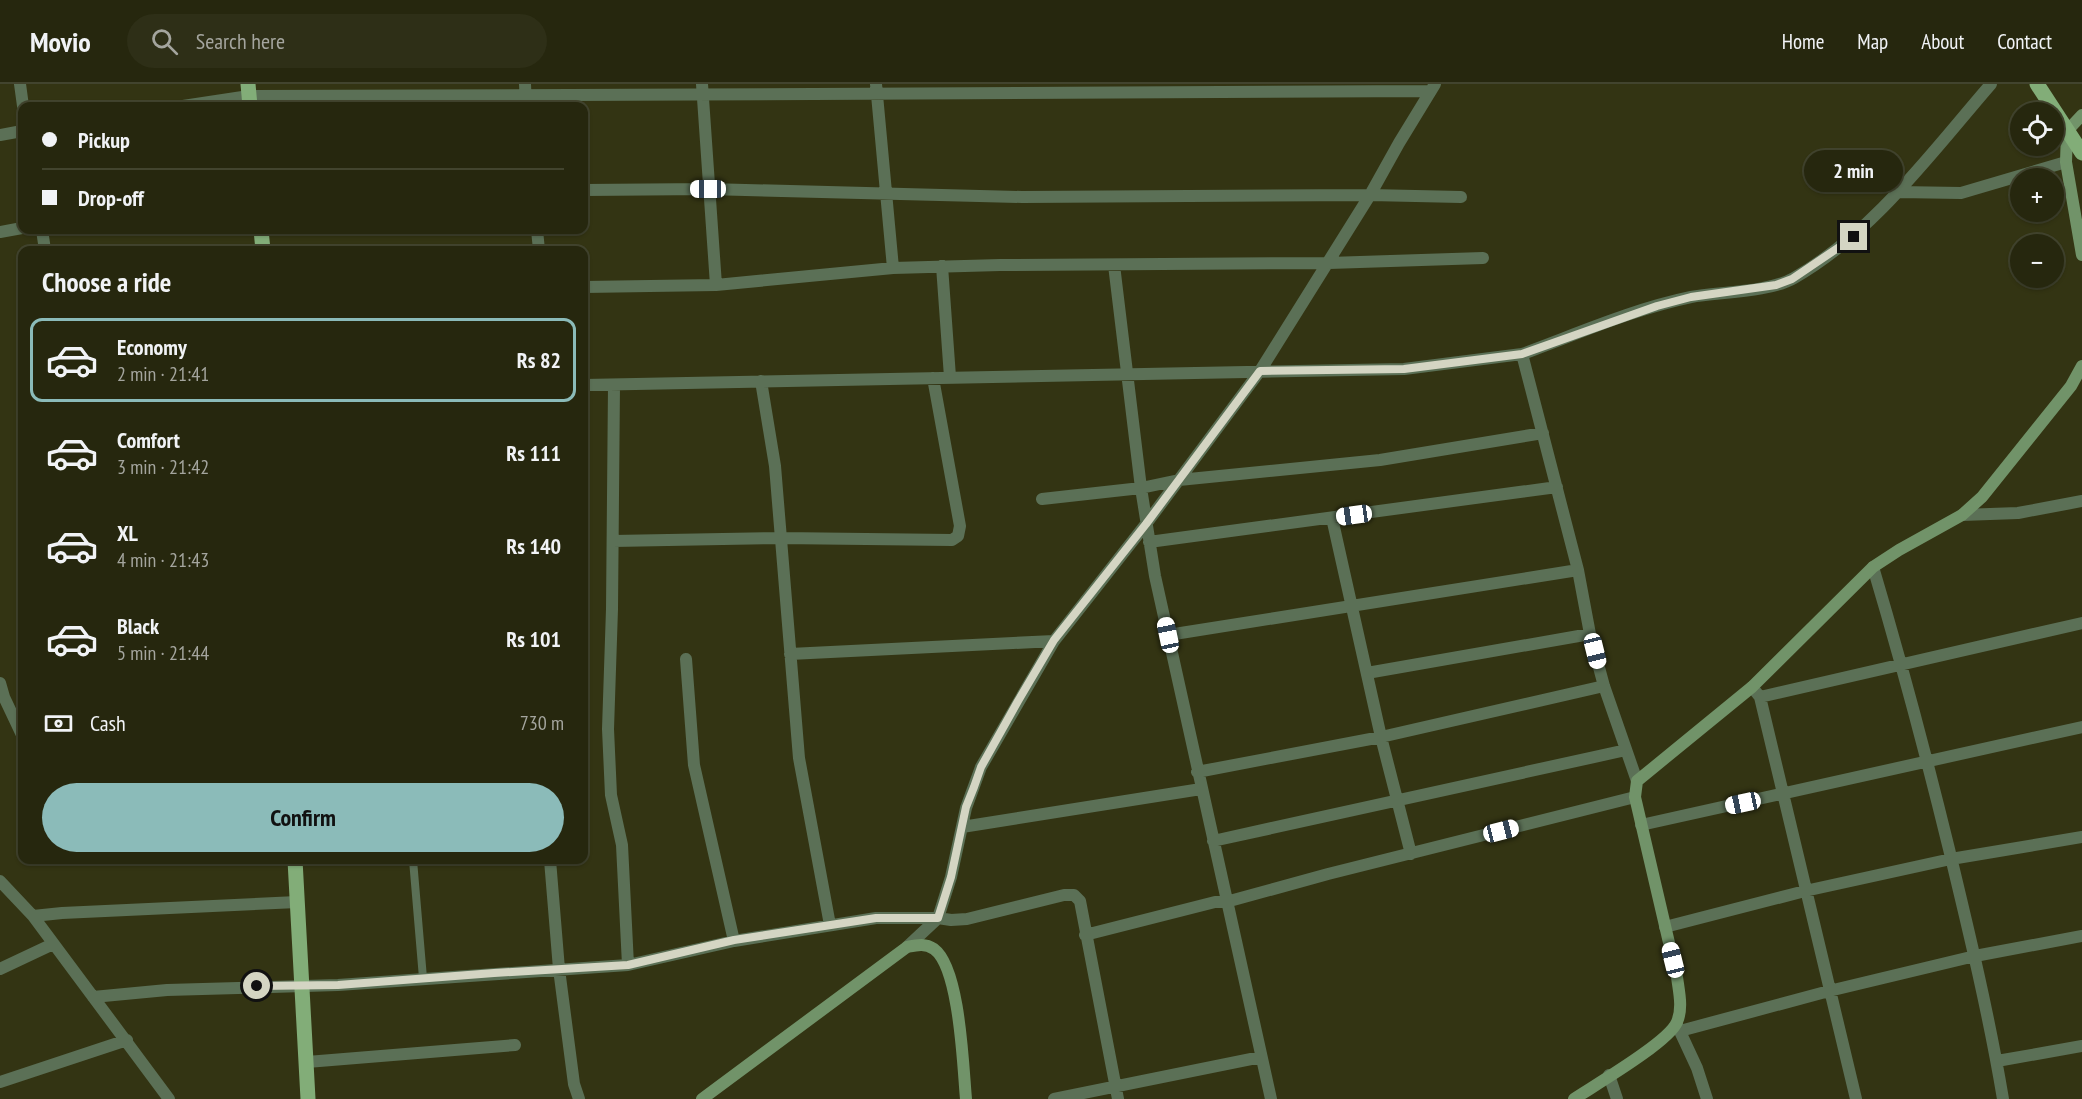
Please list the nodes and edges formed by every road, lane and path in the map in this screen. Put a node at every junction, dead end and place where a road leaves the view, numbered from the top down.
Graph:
1 (20, 84) edge
2 (1991, 84) edge
3 (2037, 84) edge
4 (1433, 88) edge
5 (702, 89) edge
6 (876, 89) edge
7 (525, 95) edge
8 (249, 96) edge
9 (22, 102) edge
10 (209, 102) edge
11 (2082, 115) edge
12 (2067, 131) junction
13 (18, 132) edge
14 (0, 135) edge
15 (2082, 153) edge
16 (2066, 162) junction
17 (708, 189) junction
18 (588, 190) edge
19 (1898, 192) junction
20 (885, 193) junction
21 (1370, 195) junction
22 (1461, 197) dead end
23 (18, 229) edge
24 (0, 232) edge
25 (2082, 255) edge
26 (1484, 258) dead end
27 (1329, 263) junction
28 (1114, 265) junction
29 (942, 266) junction
30 (893, 268) junction
31 (716, 285) junction
32 (588, 287) edge
33 (1522, 354) junction
34 (2082, 366) edge
35 (1260, 371) junction
36 (1127, 373) junction
37 (951, 377) junction
38 (933, 378) junction
39 (761, 381) junction
40 (588, 385) edge
41 (614, 386) junction
42 (1543, 433) junction
43 (1179, 480) junction
44 (1557, 487) junction
45 (1141, 488) junction
46 (1042, 499) dead end
47 (2082, 501) edge
48 (1962, 515) junction
49 (1332, 518) junction
50 (1146, 524) junction
51 (780, 538) junction
52 (613, 541) junction
53 (1149, 542) junction
54 (1873, 567) junction
55 (1578, 570) junction
56 (1353, 606) junction
57 (2082, 622) edge
58 (1590, 634) junction
59 (1168, 635) junction
60 (1054, 640) junction
61 (790, 654) junction
62 (686, 659) dead end
63 (1902, 663) junction
64 (1367, 673) junction
65 (0, 683) edge
66 (1604, 686) junction
67 (1756, 692) junction
68 (2, 698) edge
69 (2082, 727) edge
70 (18, 728) edge
71 (1381, 737) junction
72 (1626, 750) junction
73 (1928, 763) junction
74 (1197, 772) junction
75 (1637, 781) junction
76 (1201, 789) junction
77 (1784, 794) junction
78 (1635, 797) junction
79 (1398, 801) junction
80 (1641, 825) junction
81 (962, 827) junction
82 (2082, 837) edge
83 (1213, 841) junction
84 (1411, 854) junction
85 (1951, 859) junction
86 (295, 864) edge
87 (413, 864) edge
88 (550, 864) edge
89 (3, 888) edge
90 (1805, 891) junction
91 (297, 902) junction
92 (1226, 902) junction
93 (33, 916) junction
94 (938, 918) junction
95 (830, 925) junction
96 (1665, 927) junction
97 (1085, 935) junction
98 (2082, 936) edge
99 (734, 940) junction
100 (53, 944) junction
101 (907, 947) junction
102 (1975, 956) junction
103 (628, 965) junction
104 (0, 969) edge
105 (559, 969) junction
106 (423, 978) junction
107 (302, 985) junction
108 (1829, 991) junction
109 (93, 998) junction
110 (1678, 1027) junction
111 (127, 1040) junction
112 (515, 1045) dead end
113 (2082, 1046) edge
114 (1261, 1057) junction
115 (1997, 1060) junction
116 (307, 1062) junction
117 (1609, 1075) junction
118 (0, 1082) edge
119 (1116, 1093) edge
120 (169, 1099) edge
121 (308, 1099) edge
122 (579, 1099) edge
123 (702, 1099) edge
124 (966, 1099) edge
125 (1054, 1099) edge
126 (1271, 1099) edge
127 (1574, 1099) edge
128 (1617, 1099) edge
129 (1707, 1099) edge
130 (1856, 1099) edge
131 (2003, 1099) edge

1 - 9 street
2 - 19 street
3 - 12 main road
4 - 6 street
4 - 21 street
5 - 6 street
5 - 7 street
5 - 17 street
6 - 20 street
7 - 8 street
8 - 10 street
11 - 12 main road
12 - 15 main road
12 - 16 main road
13 - 14 street
16 - 19 street
16 - 25 main road
17 - 18 street
17 - 20 street
17 - 31 street
19 - 33 street
20 - 21 street
20 - 30 street
21 - 22 street
21 - 27 street
23 - 24 street
26 - 27 street
27 - 28 street
27 - 35 street
28 - 29 street
28 - 36 street
29 - 30 street
29 - 37 street
30 - 31 street
31 - 32 street
33 - 35 street
33 - 42 street
34 - 48 main road
35 - 36 street
35 - 43 street
36 - 37 street
36 - 45 street
37 - 38 street
38 - 39 street
38 - 51 street
39 - 41 street
39 - 51 street
40 - 41 street
41 - 52 street
42 - 43 street
42 - 44 street
43 - 45 street
43 - 50 street
44 - 49 street
44 - 55 street
45 - 46 street
45 - 50 street
47 - 48 street
48 - 54 main road
49 - 53 street
49 - 56 street
50 - 53 street
50 - 60 street
51 - 52 street
51 - 61 street
52 - 103 street
53 - 59 street
54 - 63 street
54 - 67 main road
55 - 56 street
55 - 58 street
56 - 59 street
56 - 64 street
57 - 63 street
58 - 64 street
58 - 66 street
59 - 74 street
60 - 61 street
60 - 81 street
61 - 95 street
62 - 99 street
63 - 67 street
63 - 73 street
64 - 71 street
65 - 68 street
66 - 71 street
66 - 72 street
67 - 75 main road
67 - 77 street
68 - 70 street
69 - 73 street
71 - 74 street
71 - 79 street
72 - 75 street
72 - 79 street
73 - 77 street
73 - 85 street
74 - 76 street
75 - 78 main road
76 - 81 street
76 - 83 street
77 - 80 street
77 - 90 street
78 - 80 main road
78 - 84 street
79 - 83 street
79 - 84 street
80 - 96 main road
81 - 94 street
82 - 85 street
83 - 92 street
84 - 92 street
85 - 90 street
85 - 102 street
86 - 91 main road
87 - 106 lane
88 - 105 street
89 - 93 street
90 - 96 street
90 - 108 street
91 - 93 street
91 - 107 main road
92 - 97 street
92 - 114 street
93 - 100 street
94 - 95 street
94 - 97 street
94 - 101 street
95 - 99 street
96 - 110 main road
97 - 119 street
98 - 102 street
99 - 103 street
100 - 104 street
100 - 109 street
101 - 123 main road
101 - 124 main road
102 - 108 street
102 - 115 street
103 - 105 street
105 - 106 street
105 - 122 street
106 - 107 street
107 - 109 street
107 - 116 main road
108 - 110 street
108 - 130 street
109 - 111 street
110 - 117 main road
110 - 129 street
111 - 118 street
111 - 120 street
112 - 116 street
113 - 115 street
114 - 119 street
114 - 126 street
115 - 131 street
116 - 121 main road
117 - 127 main road
117 - 128 street
119 - 125 street

